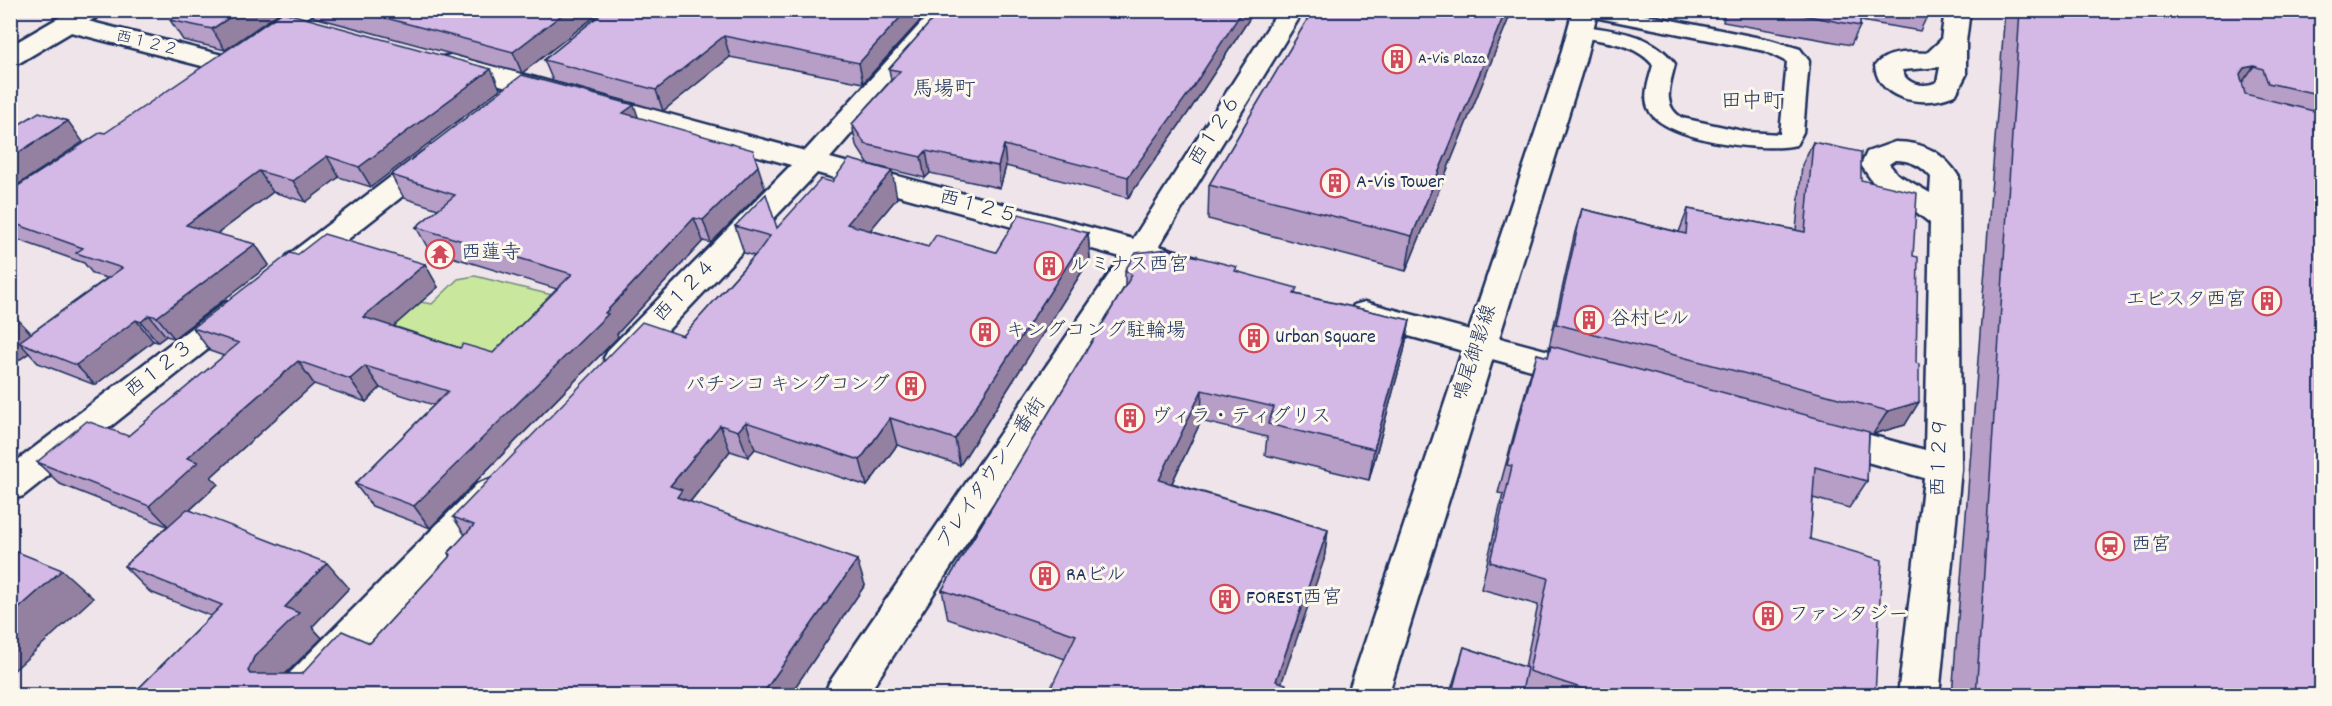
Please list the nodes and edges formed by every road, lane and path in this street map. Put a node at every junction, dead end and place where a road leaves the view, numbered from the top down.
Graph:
1 (91, 10) edge
2 (947, 10) edge
3 (1292, 10) edge
4 (1958, 10) edge
5 (61, 17) edge
6 (1585, 17) edge
7 (308, 20) edge
8 (10, 35) edge
9 (1953, 42) dead end
10 (10, 57) edge
11 (427, 57) edge
12 (557, 62) edge
13 (225, 64) junction
14 (197, 83) edge
15 (529, 84) junction
16 (502, 104) edge
17 (458, 139) edge
18 (810, 163) junction
19 (1943, 218) dead end
20 (1140, 252) junction
21 (1217, 273) edge
22 (1339, 306) edge
23 (1479, 344) junction
24 (1601, 377) edge
25 (602, 378) edge
26 (1797, 429) edge
27 (1943, 469) junction
28 (511, 472) edge
29 (10, 486) edge
30 (295, 696) edge
31 (844, 696) edge
32 (1367, 696) edge
33 (1918, 696) edge

1 - 5 main road
2 - 18 main road, 西１２４
3 - 20 main road, 西１２６
4 - 9 main road
5 - 8 main road
5 - 10 main road
5 - 13 main road, 西１２２
6 - 6 lane
6 - 23 main road, 鳴尾御影線
7 - 13 main road
11 - 15 main road, 西１２５
12 - 15 main road
13 - 14 main road
15 - 16 main road
15 - 18 main road, 西１２５
17 - 29 main road, 西１２３
18 - 20 main road, 西１２５
18 - 25 main road, 西１２４
19 - 27 main road, 西１２９
20 - 21 main road, 西１２５
20 - 31 main road, プレイタウン一番街
22 - 23 main road
23 - 24 main road
23 - 32 main road, 鳴尾御影線
26 - 27 main road
27 - 33 main road, 西１２９
28 - 30 main road

